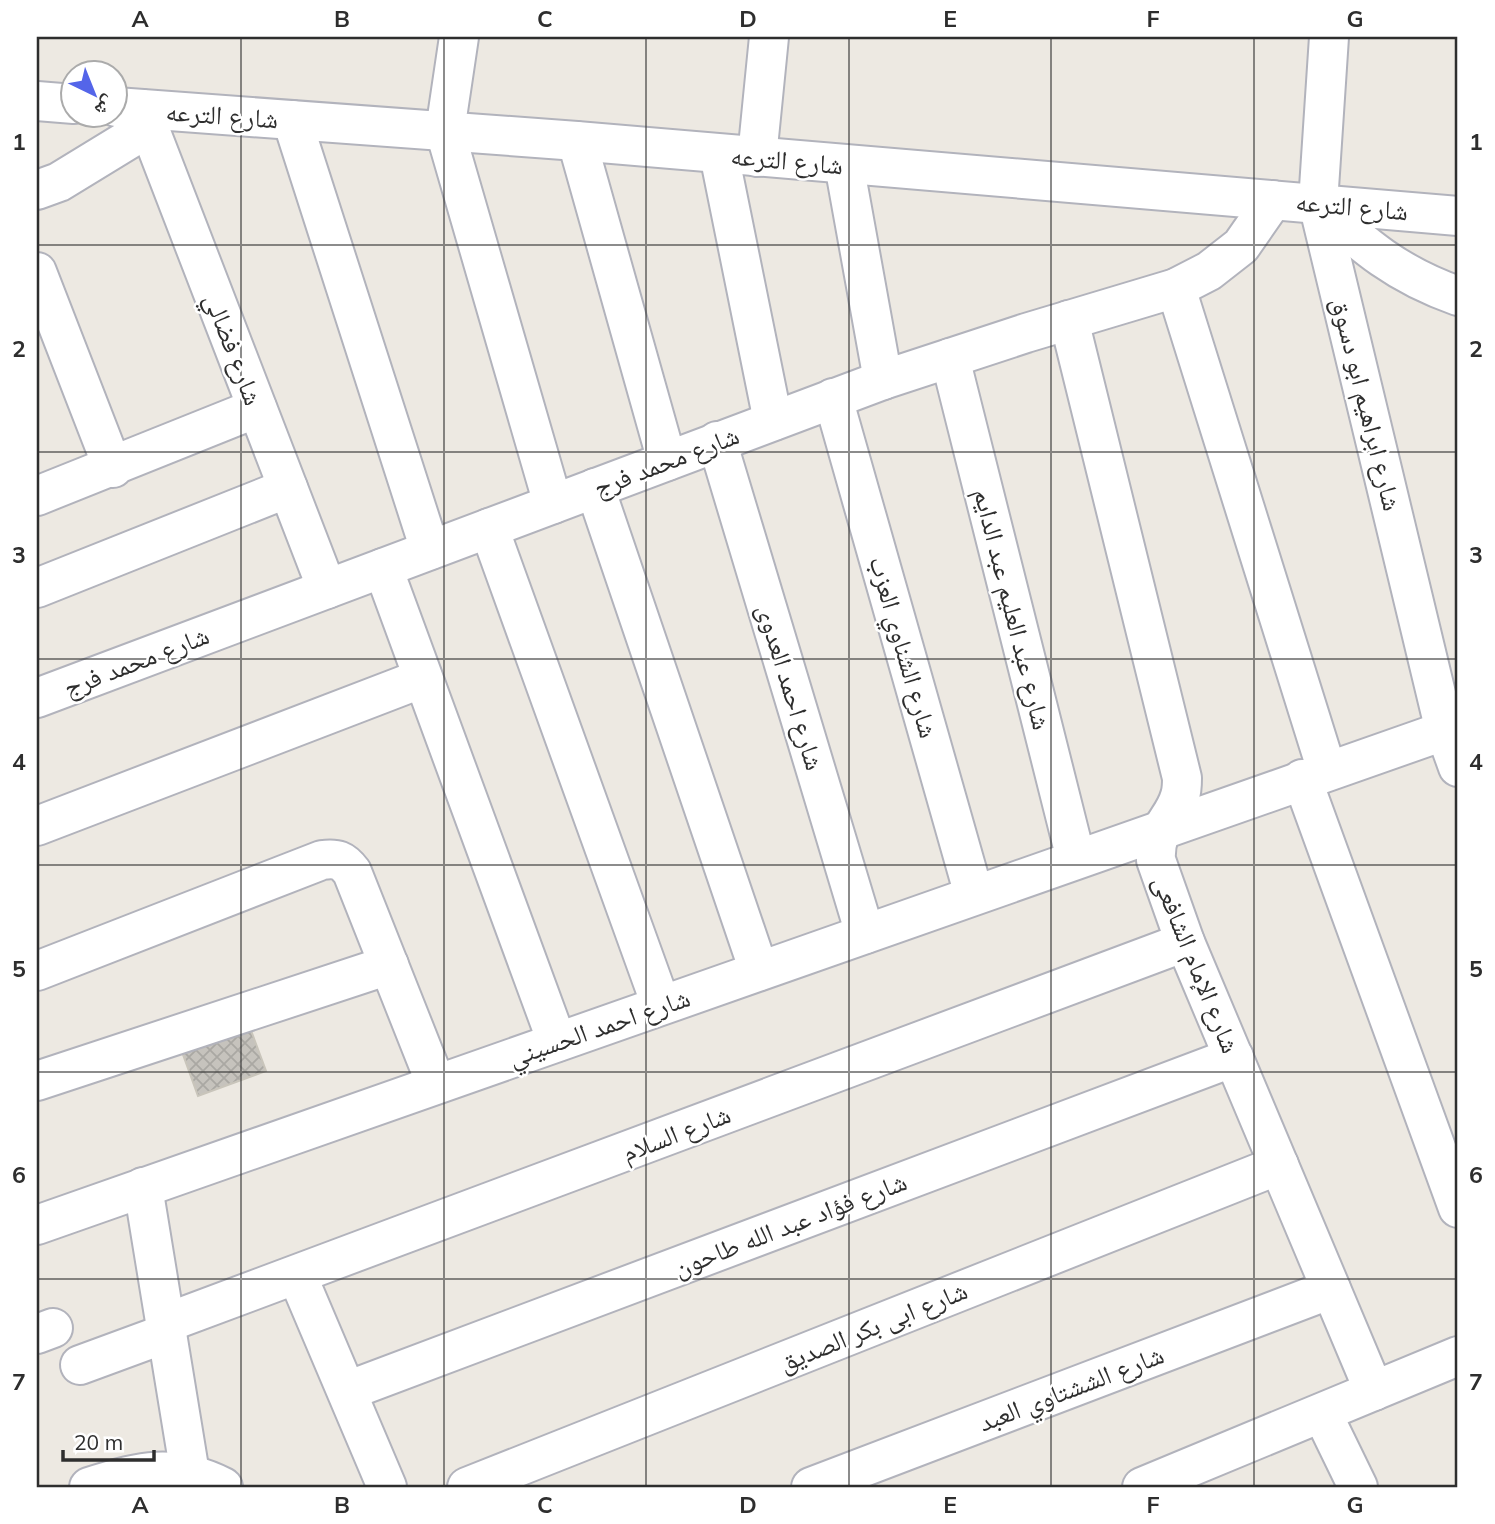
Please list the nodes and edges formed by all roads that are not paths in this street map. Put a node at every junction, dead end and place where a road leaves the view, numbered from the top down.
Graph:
1 (459, 37) edge
2 (769, 37) edge
3 (1329, 37) edge
4 (37, 101) edge
5 (60, 103) edge
6 (135, 114) edge
7 (292, 120) junction
8 (445, 131) junction
9 (577, 141) junction
10 (719, 154) junction
11 (757, 157) junction
12 (844, 164) junction
13 (37, 190) edge
14 (1273, 200) junction
15 (1318, 203) junction
16 (1458, 216) edge
17 (37, 272) edge
18 (1176, 288) junction
19 (1458, 296) edge
20 (1069, 320) junction
21 (49, 338) edge
22 (950, 358) junction
23 (883, 380) junction
24 (833, 398) junction
25 (257, 408) junction
26 (773, 421) junction
27 (717, 441) junction
28 (667, 461) junction
29 (113, 468) junction
30 (288, 488) junction
31 (595, 488) junction
32 (37, 496) edge
33 (553, 504) junction
34 (489, 528) junction
35 (430, 550) junction
36 (383, 568) junction
37 (37, 588) edge
38 (327, 589) junction
39 (423, 678) junction
40 (37, 698) edge
41 (1452, 728) edge
42 (1458, 767) edge
43 (1314, 775) junction
44 (37, 826) edge
45 (1161, 830) junction
46 (1076, 859) junction
47 (974, 895) junction
48 (865, 934) junction
49 (1185, 943) junction
50 (389, 965) junction
51 (37, 971) edge
52 (759, 971) junction
53 (661, 1005) junction
54 (557, 1042) junction
55 (1234, 1057) junction
56 (37, 1081) edge
57 (436, 1084) junction
58 (1279, 1165) junction
59 (143, 1187) junction
60 (1458, 1208) edge
61 (37, 1225) edge
62 (297, 1275) junction
63 (1331, 1289) junction
64 (166, 1328) junction
65 (80, 1364) dead end
66 (1455, 1364) edge
67 (347, 1391) junction
68 (1374, 1391) junction
69 (1322, 1413) junction
70 (1200, 1476) edge
71 (206, 1481) edge
72 (89, 1487) edge
73 (387, 1487) edge
74 (467, 1487) edge
75 (811, 1487) edge
76 (1142, 1487) edge
77 (1358, 1487) edge

1 - 8 street
2 - 11 street
3 - 15 street, شارع ابراهيم ابو دسوق
4 - 5 street
6 - 7 street, شارع الترعه
6 - 13 street
6 - 25 street, شارع فضالي
7 - 8 street, شارع الترعه
7 - 35 street
8 - 9 street, شارع الترعه
8 - 33 street
9 - 10 street, شارع الترعه
9 - 28 street
10 - 11 street, شارع الترعه
10 - 26 street
11 - 12 street, شارع الترعه
12 - 14 street, شارع الترعه
12 - 23 street
14 - 15 street, شارع الترعه
14 - 18 street, شارع محمد فرج
15 - 16 street, شارع الترعه
15 - 19 street
15 - 41 street, شارع ابراهيم ابو دسوق
17 - 21 street
18 - 20 street, شارع محمد فرج
18 - 43 street
20 - 22 street, شارع محمد فرج
20 - 45 street, شارع الإمام الشافعى
21 - 29 street
22 - 23 street, شارع محمد فرج
22 - 46 street, شارع عبد العليم عبد الدايم
23 - 24 street, شارع محمد فرج
24 - 26 street, شارع محمد فرج
24 - 47 street, شارع الشناوي العزب
25 - 29 street
25 - 30 street, شارع فضالي
26 - 27 street, شارع محمد فرج
27 - 28 street, شارع محمد فرج
27 - 48 street, شارع احمد العدوى
28 - 31 street, شارع محمد فرج
29 - 32 street
30 - 37 street
30 - 38 street, شارع فضالي
31 - 33 street, شارع محمد فرج
31 - 52 street
33 - 34 street, شارع محمد فرج
34 - 35 street, شارع محمد فرج
34 - 53 street
35 - 36 street, شارع محمد فرج
36 - 38 street, شارع محمد فرج
36 - 39 street
38 - 40 street, شارع محمد فرج
39 - 44 street
39 - 54 street
41 - 42 street, شارع ابراهيم ابو دسوق
41 - 43 street, شارع احمد الحسيني
43 - 45 street, شارع احمد الحسيني
43 - 60 street
45 - 46 street, شارع احمد الحسيني
45 - 49 street, شارع الإمام الشافعى
46 - 47 street, شارع احمد الحسيني
47 - 48 street, شارع احمد الحسيني
48 - 52 street, شارع احمد الحسيني
49 - 55 street, شارع الإمام الشافعى
49 - 62 street, شارع السلام
50 - 51 street
50 - 56 street
50 - 57 street
52 - 53 street, شارع احمد الحسيني
53 - 54 street, شارع احمد الحسيني
54 - 57 street, شارع احمد الحسيني
55 - 58 street, شارع الإمام الشافعى
55 - 67 street, شارع فؤاد عبد الله طاحون
57 - 59 street, شارع احمد الحسيني
58 - 63 street, شارع الإمام الشافعى
58 - 74 street, شارع ابى بكر الصديق
59 - 61 street, شارع احمد الحسيني
59 - 64 street
62 - 64 street, شارع السلام
62 - 67 street
63 - 68 street, شارع الإمام الشافعى
63 - 75 street, شارع الششتاوي العبد
64 - 65 street, شارع السلام
64 - 71 street
66 - 68 street
67 - 73 street
68 - 69 street
69 - 70 street
69 - 77 street
70 - 76 street
71 - 72 street

